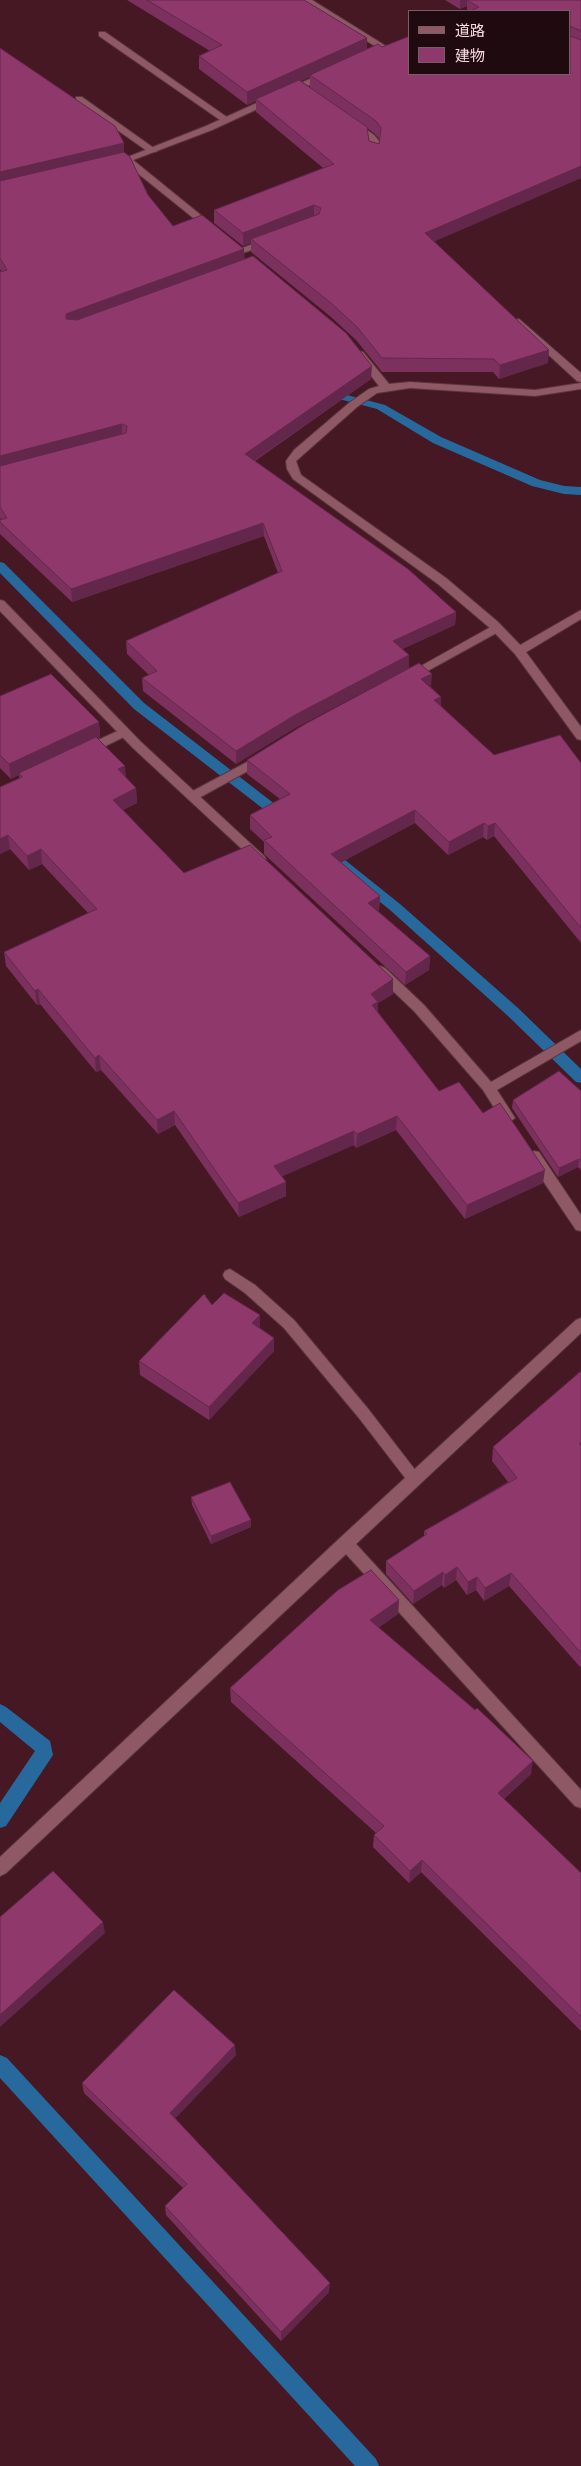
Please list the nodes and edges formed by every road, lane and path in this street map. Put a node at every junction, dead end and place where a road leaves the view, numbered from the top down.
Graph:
1 (306, 0) edge
2 (102, 34) dead end
3 (384, 48) edge
4 (333, 71) edge
5 (79, 99) edge
6 (226, 120) junction
7 (348, 120) edge
8 (153, 150) junction
9 (375, 154) edge
10 (127, 160) junction
11 (109, 165) edge
12 (218, 233) edge
13 (282, 235) edge
14 (240, 251) edge
15 (508, 312) edge
16 (351, 343) edge
17 (581, 379) edge
18 (581, 386) edge
19 (386, 388) junction
20 (0, 604) edge
21 (581, 614) edge
22 (496, 628) junction
23 (519, 651) junction
24 (397, 682) edge
25 (124, 732) junction
26 (581, 736) edge
27 (270, 753) edge
28 (76, 756) edge
29 (193, 796) junction
30 (270, 869) edge
31 (370, 961) edge
32 (581, 1035) edge
33 (489, 1089) junction
34 (516, 1129) edge
35 (527, 1145) edge
36 (581, 1226) edge
37 (230, 1276) dead end
38 (581, 1324) edge
39 (414, 1479) junction
40 (345, 1543) junction
41 (581, 1801) edge
42 (0, 1868) edge

1 - 3 street
2 - 6 street
4 - 6 street
5 - 8 street
6 - 8 street
7 - 9 street
8 - 10 street
10 - 11 street
10 - 12 street
13 - 14 street
15 - 17 street
16 - 19 street
18 - 19 street
19 - 22 street
20 - 25 street
21 - 23 street
22 - 23 street
22 - 24 street
23 - 26 street
25 - 28 street
25 - 29 street
27 - 29 street
29 - 30 street
31 - 33 street
32 - 33 street
33 - 34 street
35 - 36 street
37 - 39 street
38 - 39 street
39 - 40 street
40 - 41 street
40 - 42 street

